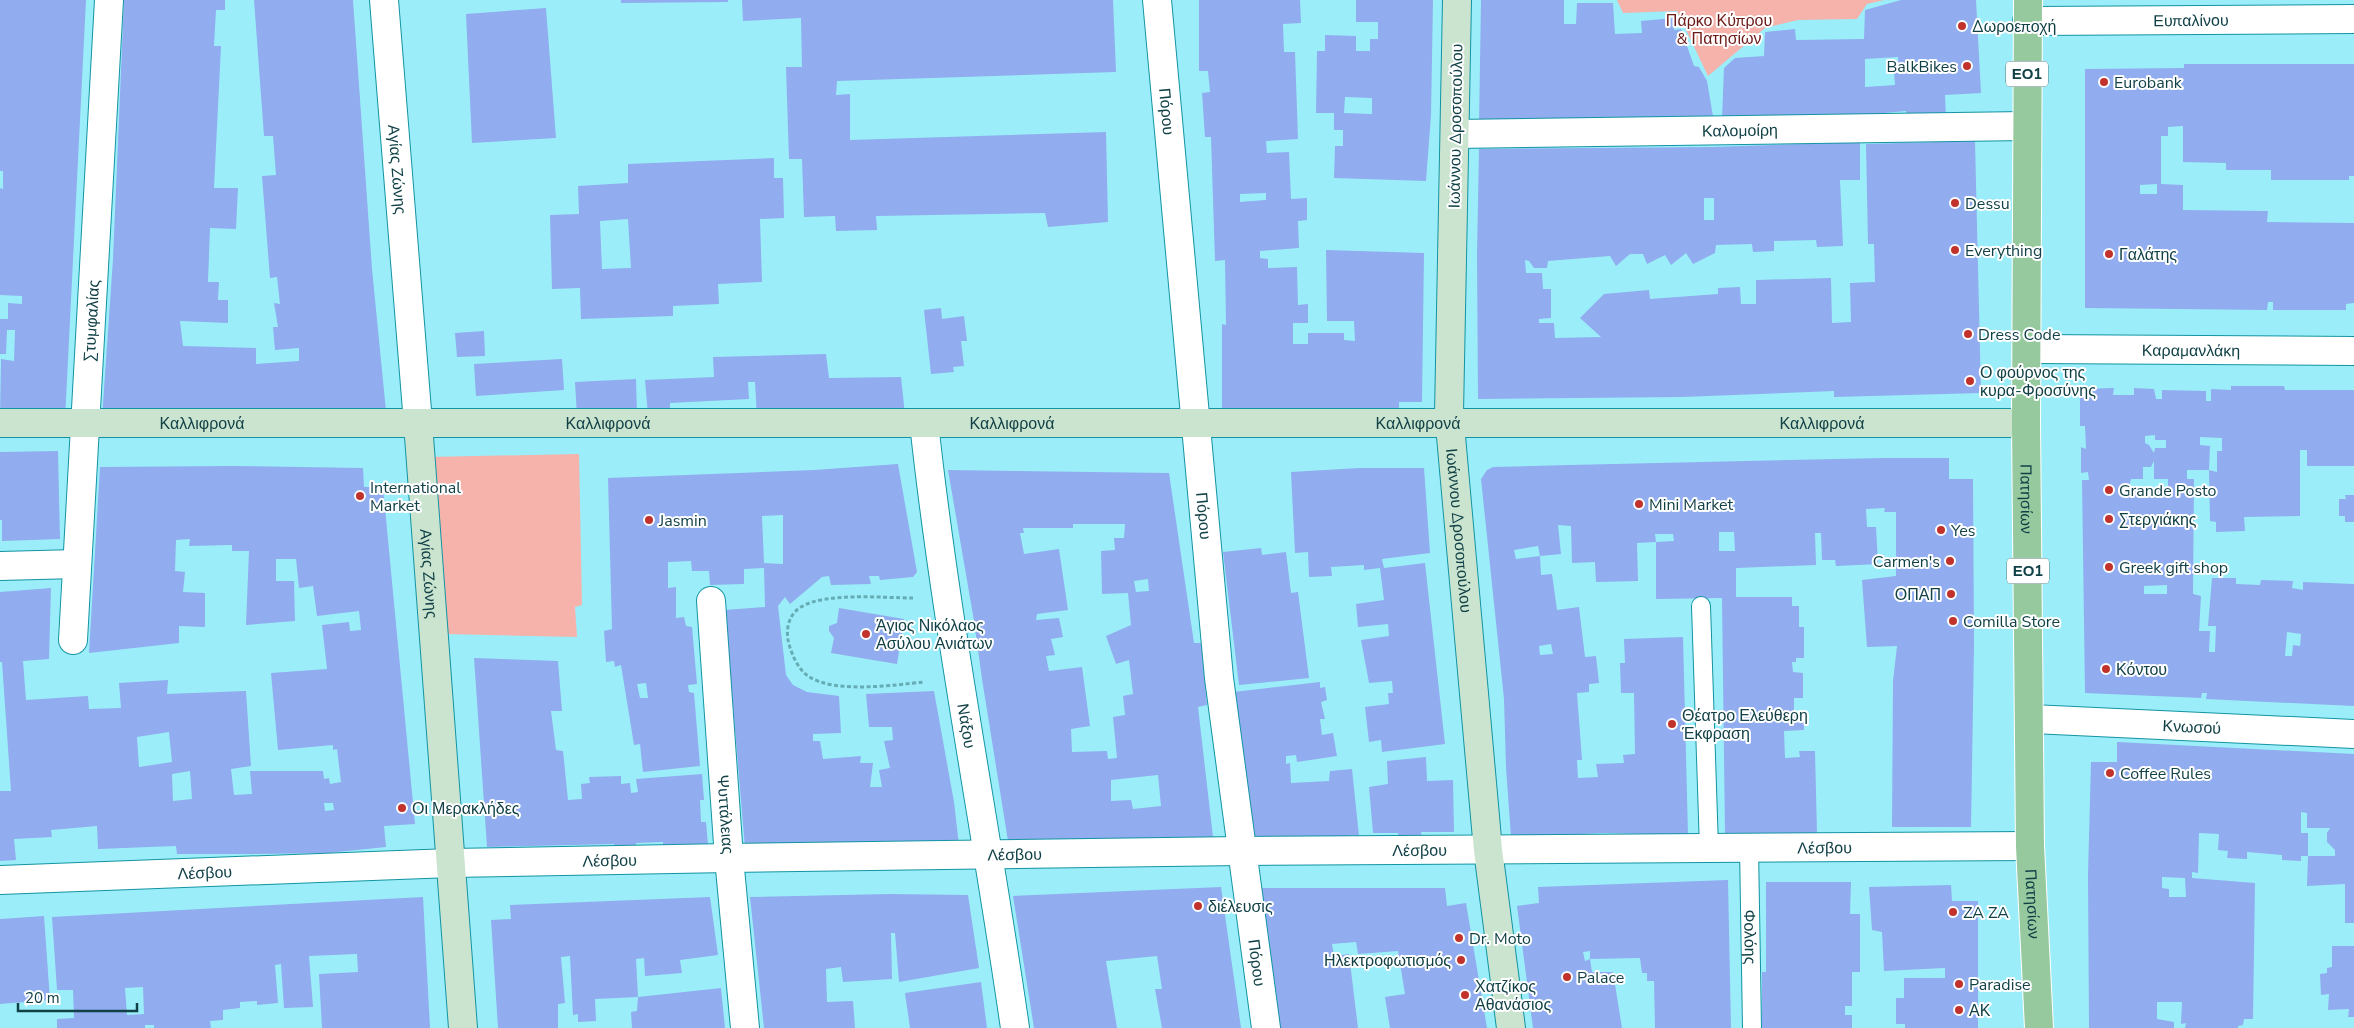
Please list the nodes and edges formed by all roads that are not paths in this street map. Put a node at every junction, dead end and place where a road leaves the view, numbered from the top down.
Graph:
1 (109, 0) edge
2 (384, 0) edge
3 (1157, 0) edge
4 (1457, 0) edge
5 (2027, 11) edge
6 (2354, 19) edge
7 (2026, 126) junction
8 (1455, 134) junction
9 (2027, 349) junction
10 (2354, 351) edge
11 (0, 423) edge
12 (84, 423) junction
13 (418, 423) junction
14 (924, 423) junction
15 (1450, 423) junction
16 (2026, 423) junction
17 (1194, 424) junction
18 (77, 564) junction
19 (0, 566) edge
20 (711, 601) dead end
21 (1701, 606) dead end
22 (73, 640) dead end
23 (2030, 718) junction
24 (2354, 734) edge
25 (1750, 846) junction
26 (2030, 846) junction
27 (1709, 848) junction
28 (1488, 850) junction
29 (1240, 851) junction
30 (989, 855) junction
31 (729, 858) junction
32 (451, 863) junction
33 (0, 880) edge
34 (463, 1028) edge
35 (744, 1028) edge
36 (1014, 1028) edge
37 (1266, 1028) edge
38 (1511, 1028) edge
39 (1752, 1028) edge
40 (2039, 1028) edge

1 - 12 street, Στυμφαλίας
2 - 13 street, Αγίας Ζώνης
3 - 17 street, Πόρου
4 - 8 street, Ιωάννου Δροσοπούλου
5 - 6 street, Ευπαλίνου
5 - 7 main road, Πατησίων / ΕΟ1
7 - 8 street, Καλομοίρη
7 - 9 main road, Πατησίων / ΕΟ1
8 - 15 street, Ιωάννου Δροσοπούλου
9 - 10 street, Καραμανλάκη
9 - 16 main road, Πατησίων / ΕΟ1
11 - 12 street, Καλλιφρονά
12 - 13 street, Καλλιφρονά
12 - 18 street, Στυμφαλίας
13 - 14 street, Καλλιφρονά
13 - 32 street, Αγίας Ζώνης
14 - 17 street, Καλλιφρονά
14 - 30 street, Νάξου
15 - 16 street, Καλλιφρονά
15 - 17 street, Καλλιφρονά
15 - 28 street, Ιωάννου Δροσοπούλου
16 - 23 main road, Πατησίων / ΕΟ1
17 - 29 street, Πόρου
18 - 19 street
18 - 22 street, Στυμφαλίας
20 - 31 street, Ψυττάλειας
21 - 27 lane
23 - 24 street, Κνωσού
23 - 26 main road, Πατησίων / ΕΟ1
25 - 26 street, Λέσβου
25 - 27 street, Λέσβου
25 - 39 lane, Φολόης
26 - 40 main road, Πατησίων / ΕΟ1
27 - 28 street, Λέσβου
28 - 29 street, Λέσβου
28 - 38 street, Ιωάννου Δροσοπούλου
29 - 30 street, Λέσβου
29 - 37 street, Πόρου
30 - 31 street, Λέσβου
30 - 36 street, Νάξου
31 - 32 street, Λέσβου
31 - 35 street, Ψυττάλειας
32 - 33 street, Λέσβου
32 - 34 street, Αγίας Ζώνης

